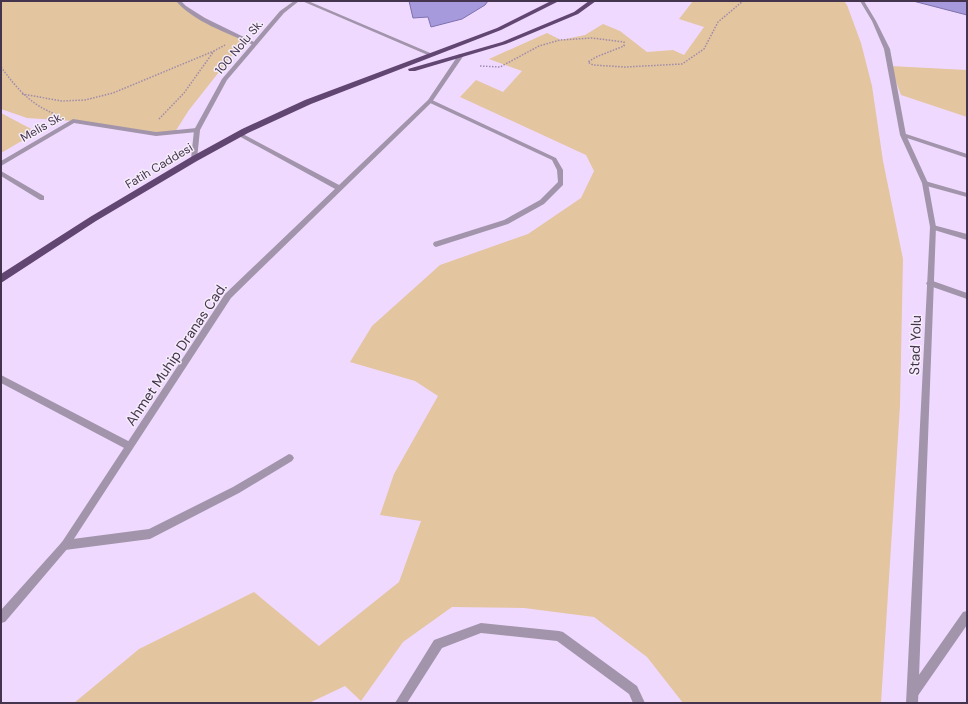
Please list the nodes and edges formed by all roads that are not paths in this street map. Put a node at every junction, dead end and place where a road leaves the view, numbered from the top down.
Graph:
1 (297, 1) edge
2 (304, 1) edge
3 (556, 1) edge
4 (593, 1) edge
5 (862, 1) edge
6 (179, 2) edge
7 (255, 44) junction
8 (432, 55) junction
9 (461, 55) junction
10 (338, 90) junction
11 (430, 101) junction
12 (197, 130) junction
13 (239, 134) junction
14 (903, 135) junction
15 (967, 156) edge
16 (194, 159) junction
17 (1, 164) edge
18 (1, 173) edge
19 (925, 183) junction
20 (339, 188) junction
21 (967, 195) edge
22 (42, 198) dead end
23 (933, 227) junction
24 (967, 237) edge
25 (436, 244) dead end
26 (1, 279) edge
27 (930, 283) junction
28 (967, 296) edge
29 (1, 379) edge
30 (129, 446) junction
31 (289, 458) dead end
32 (65, 545) junction
33 (967, 616) edge
34 (1, 618) edge
35 (913, 698) edge
36 (401, 703) edge
37 (639, 703) edge

1 - 7 street, 100 Nolu Sk.
2 - 8 street
3 - 8 highway
4 - 9 highway
5 - 14 street, Stad Yolu
6 - 7 street
7 - 12 street, 100 Nolu Sk.
8 - 10 highway
9 - 10 highway
9 - 11 street, Ahmet Muhip Dranas Cad.
10 - 13 highway, Fatih Caddesi
11 - 20 street, Ahmet Muhip Dranas Cad.
11 - 25 street
12 - 16 street, 100 Nolu Sk.
12 - 17 street, Melis Sk.
13 - 16 highway, Fatih Caddesi
13 - 20 street
14 - 15 street
14 - 19 street, Stad Yolu
16 - 26 highway, Fatih Caddesi
18 - 22 street
19 - 21 street
19 - 23 street, Stad Yolu
20 - 30 street, Ahmet Muhip Dranas Cad.
23 - 24 street
23 - 27 street, Stad Yolu
27 - 28 street
27 - 35 street, Stad Yolu
29 - 30 street
30 - 32 street, Ahmet Muhip Dranas Cad.
31 - 32 street
32 - 34 street, Ahmet Muhip Dranas Cad.
33 - 35 street
36 - 37 street

